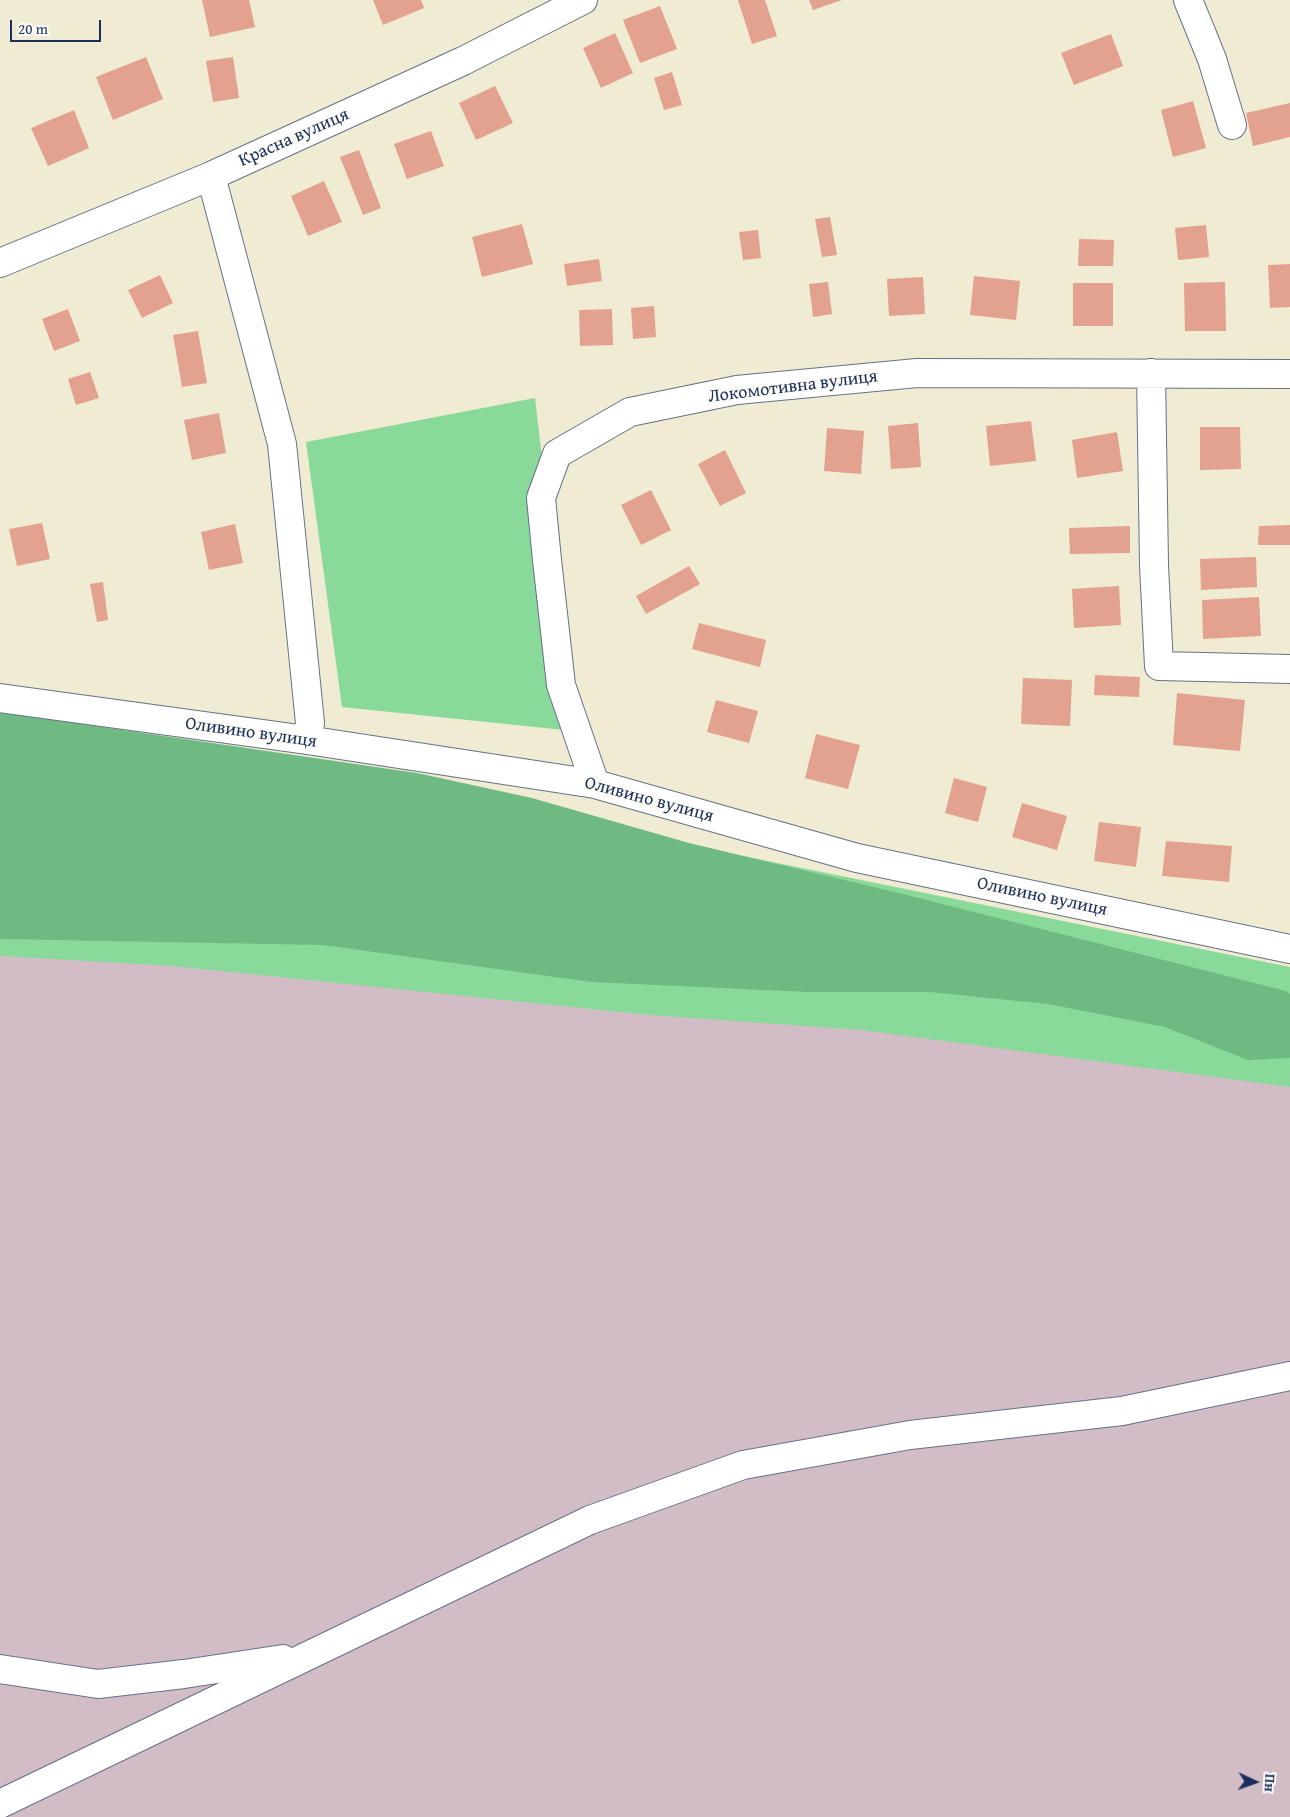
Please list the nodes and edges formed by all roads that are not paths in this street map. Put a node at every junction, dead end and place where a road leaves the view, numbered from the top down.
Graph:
1 (583, 0) edge
2 (1188, 0) edge
3 (1232, 125) dead end
4 (211, 176) junction
5 (0, 263) edge
6 (1151, 373) junction
7 (1290, 374) edge
8 (1290, 669) edge
9 (0, 698) edge
10 (307, 740) junction
11 (594, 784) junction
12 (1290, 949) edge
13 (1290, 1376) edge
14 (311, 1655) junction
15 (0, 1670) edge
16 (0, 1804) edge

1 - 4 street, Красна вулиця
2 - 3 street
4 - 5 street, Красна вулиця
4 - 10 street
6 - 7 street, Локомотивна вулиця
6 - 8 street
6 - 11 street, Локомотивна вулиця
9 - 10 street, Оливино вулиця
10 - 11 street, Оливино вулиця
11 - 12 street, Оливино вулиця
13 - 14 street
14 - 15 street
14 - 16 street

